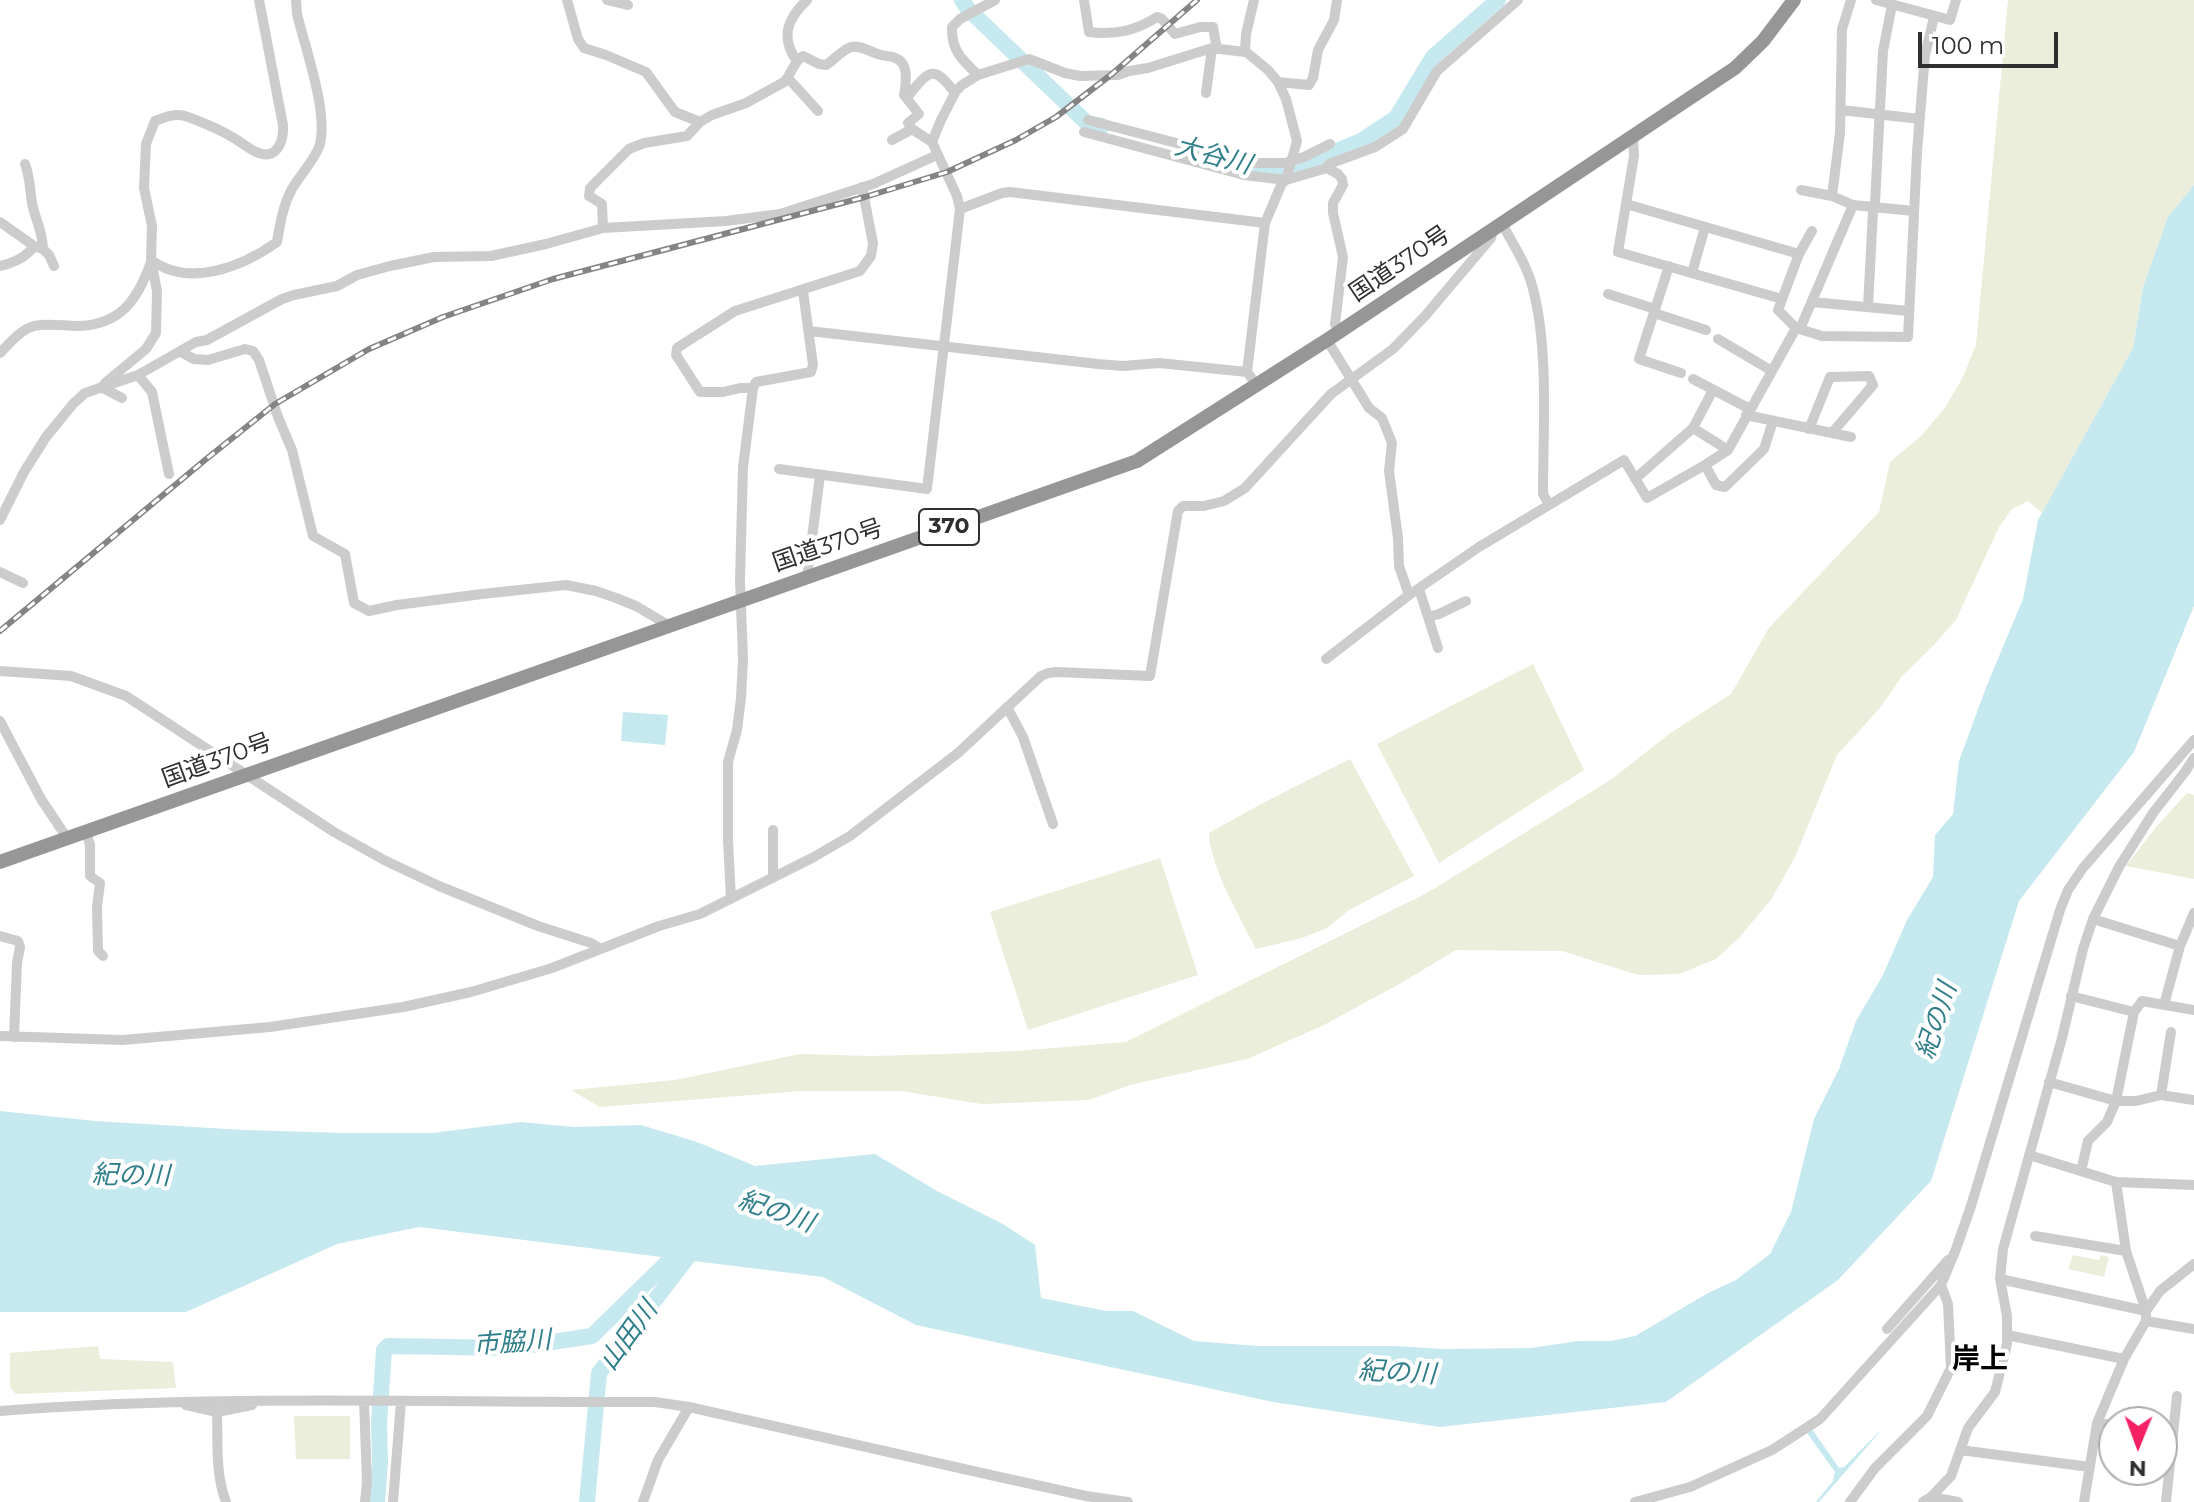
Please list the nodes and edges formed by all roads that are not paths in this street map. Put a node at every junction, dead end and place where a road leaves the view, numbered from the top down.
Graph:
1 (259, 0) edge
2 (296, 0) edge
3 (567, 0) edge
4 (607, 0) edge
5 (807, 0) edge
6 (995, 0) edge
7 (1084, 0) edge
8 (1254, 0) edge
9 (1337, 0) edge
10 (1518, 0) edge
11 (1794, 0) edge
12 (1851, 0) edge
13 (1876, 0) edge
14 (1956, 0) edge
15 (628, 5) dead end
16 (1892, 5) junction
17 (1934, 17) junction
18 (1214, 49) junction
19 (1245, 52) junction
20 (796, 60) junction
21 (978, 75) junction
22 (788, 78) junction
23 (1278, 82) junction
24 (955, 93) junction
25 (1206, 93) dead end
26 (904, 95) junction
27 (1841, 110) junction
28 (818, 111) dead end
29 (1881, 115) junction
30 (1920, 119) junction
31 (1088, 120) dead end
32 (700, 122) junction
33 (912, 129) junction
34 (1084, 132) dead end
35 (1633, 136) junction
36 (892, 140) dead end
37 (932, 142) junction
38 (1330, 144) dead end
39 (937, 155) junction
40 (25, 164) dead end
41 (1327, 168) junction
42 (1288, 170) junction
43 (862, 187) junction
44 (1801, 190) dead end
45 (1832, 196) junction
46 (1626, 204) junction
47 (1853, 205) junction
48 (1875, 208) junction
49 (960, 209) junction
50 (1914, 211) junction
51 (0, 222) edge
52 (1265, 223) junction
53 (1497, 225) junction
54 (1705, 227) junction
55 (603, 228) junction
56 (1812, 231) dead end
57 (39, 248) junction
58 (1799, 254) junction
59 (151, 260) junction
60 (0, 266) edge
61 (54, 266) dead end
62 (1669, 266) junction
63 (1692, 273) junction
64 (1631, 288) dead end
65 (803, 291) junction
66 (1608, 294) dead end
67 (1782, 299) junction
68 (1627, 300) junction
69 (1812, 302) junction
70 (1868, 307) junction
71 (1654, 311) junction
72 (1909, 311) junction
73 (1798, 328) junction
74 (1706, 330) dead end
75 (809, 331) junction
76 (1333, 335) junction
77 (1718, 339) dead end
78 (945, 346) junction
79 (181, 352) junction
80 (0, 353) edge
81 (1772, 371) junction
82 (1681, 373) dead end
83 (138, 375) junction
84 (1252, 378) junction
85 (1351, 379) junction
86 (1693, 379) dead end
87 (101, 387) junction
88 (753, 388) junction
89 (1713, 390) junction
90 (122, 398) dead end
91 (1748, 412) junction
92 (1773, 421) junction
93 (1693, 428) junction
94 (1809, 429) junction
95 (1832, 433) junction
96 (1851, 437) dead end
97 (1728, 450) junction
98 (1705, 465) junction
99 (779, 469) dead end
100 (169, 474) dead end
101 (820, 475) junction
102 (1635, 479) junction
103 (1549, 504) junction
104 (0, 520) edge
105 (0, 572) edge
106 (807, 577) junction
107 (23, 583) dead end
108 (1414, 592) junction
109 (741, 600) junction
110 (1466, 601) dead end
111 (1428, 617) junction
112 (668, 625) junction
113 (1438, 648) dead end
114 (1326, 659) dead end
115 (0, 671) edge
116 (1007, 707) junction
117 (0, 721) edge
118 (2194, 740) edge
119 (2194, 758) edge
120 (246, 774) junction
121 (1053, 824) dead end
122 (773, 830) dead end
123 (86, 831) junction
124 (67, 838) junction
125 (0, 862) edge
126 (773, 878) junction
127 (731, 899) junction
128 (2194, 913) edge
129 (2093, 919) junction
130 (0, 936) edge
131 (2180, 946) junction
132 (601, 949) junction
133 (103, 956) dead end
134 (2071, 996) junction
135 (2164, 1005) junction
136 (2194, 1010) edge
137 (2134, 1012) junction
138 (2171, 1032) dead end
139 (0, 1036) edge
140 (14, 1037) junction
141 (2049, 1082) junction
142 (2161, 1095) junction
143 (2194, 1100) edge
144 (2116, 1101) junction
145 (2029, 1155) junction
146 (2081, 1171) junction
147 (2116, 1182) junction
148 (2194, 1185) edge
149 (2035, 1236) dead end
150 (1956, 1249) junction
151 (2126, 1251) junction
152 (2194, 1264) edge
153 (2000, 1279) junction
154 (1941, 1285) junction
155 (2146, 1316) junction
156 (1887, 1329) dead end
157 (2194, 1329) edge
158 (2007, 1335) junction
159 (2124, 1359) junction
160 (2177, 1396) dead end
161 (274, 1400) junction
162 (172, 1401) junction
163 (364, 1401) junction
164 (401, 1402) junction
165 (2175, 1406) edge
166 (689, 1407) junction
167 (0, 1411) edge
168 (217, 1412) junction
169 (2097, 1423) joint
170 (1960, 1450) junction
171 (2090, 1467) junction
172 (1090, 1499) edge
173 (1927, 1499) edge
174 (226, 1502) edge
175 (365, 1502) edge
176 (393, 1502) edge
177 (643, 1502) edge
178 (1128, 1502) edge
179 (1635, 1502) edge
180 (1850, 1502) edge
181 (1958, 1502) edge
182 (2084, 1502) edge

1 - 59 street
2 - 59 street
3 - 32 street
4 - 15 street
5 - 20 street
6 - 21 street
7 - 18 street
8 - 19 street
9 - 23 street
10 - 41 street
11 - 35 highway, 国道370号 / 370
12 - 27 street
13 - 16 street
14 - 17 street
16 - 17 street
16 - 29 street
17 - 30 street
18 - 19 street
18 - 21 street
18 - 25 street
19 - 23 street
20 - 22 street
20 - 26 street
21 - 24 street
22 - 28 street
22 - 32 street
23 - 42 street
24 - 26 street
24 - 37 street
26 - 33 street
27 - 29 street
27 - 45 street
29 - 30 street
29 - 48 street
30 - 50 street
31 - 42 street
32 - 55 street
33 - 36 street
33 - 37 street
34 - 42 street
35 - 46 street
35 - 53 highway, 国道370号 / 370
37 - 39 street
38 - 42 street
39 - 43 street
39 - 49 street
40 - 57 street
41 - 42 street
41 - 76 street
42 - 52 street
43 - 55 street
43 - 65 street
44 - 45 street
45 - 47 street
46 - 54 street
46 - 62 street
47 - 48 street
47 - 69 street
48 - 50 street
48 - 70 street
49 - 52 street
49 - 78 street
50 - 72 street
51 - 57 street
52 - 84 street
53 - 76 highway, 国道370号 / 370
53 - 85 street
53 - 103 street
54 - 58 street
54 - 63 street
55 - 79 street
56 - 58 street
57 - 60 street
57 - 61 street
58 - 67 street
59 - 80 street
59 - 87 street
62 - 63 street
62 - 71 street
63 - 67 street
64 - 68 street
65 - 75 street
65 - 88 street
66 - 68 street
67 - 73 street
68 - 71 street
69 - 70 street
69 - 73 street
70 - 72 street
71 - 74 street
71 - 82 street
72 - 73 street
73 - 81 street
75 - 78 street
75 - 88 street
76 - 84 highway, 国道370号 / 370
76 - 85 street
77 - 81 street
78 - 84 street
78 - 101 street
79 - 83 street
79 - 112 street
81 - 91 street
83 - 87 street
83 - 100 street
84 - 106 highway, 国道370号 / 370
85 - 108 street
85 - 116 street
86 - 89 street
87 - 90 street
87 - 104 street
88 - 109 street
89 - 91 street
89 - 93 street
91 - 92 street
91 - 97 street
92 - 94 street
92 - 98 street
93 - 97 street
93 - 102 street
94 - 95 street
94 - 95 street
95 - 96 street
97 - 98 street
98 - 102 street
99 - 101 street
101 - 106 street
102 - 103 street
103 - 108 street
105 - 107 street
106 - 109 highway, 国道370号 / 370
108 - 111 street
108 - 114 street
109 - 112 highway, 国道370号 / 370
109 - 127 street
110 - 111 street
111 - 113 street
112 - 120 highway, 国道370号 / 370
115 - 120 street
116 - 121 street
116 - 126 street
117 - 124 street
118 - 150 street
119 - 129 street
120 - 123 highway, 国道370号 / 370
120 - 132 street
122 - 126 street
123 - 124 highway, 国道370号 / 370
123 - 133 street
124 - 125 highway, 国道370号 / 370
126 - 127 street
127 - 132 street
128 - 131 street
129 - 131 street
129 - 134 street
130 - 140 street
131 - 135 street
132 - 140 street
134 - 137 street
134 - 141 street
135 - 136 street
135 - 137 street
137 - 144 street
138 - 142 street
139 - 140 street
141 - 144 street
141 - 145 street
142 - 143 street
142 - 144 street
144 - 146 street
145 - 146 street
145 - 153 street
146 - 147 street
147 - 148 street
147 - 151 street
149 - 151 street
150 - 154 street
150 - 156 street
151 - 155 street
152 - 155 street
153 - 155 street
153 - 158 street
154 - 179 street
154 - 180 street
155 - 157 street
155 - 159 street
158 - 159 street
158 - 170 street
159 - 169 street
160 - 165 street
161 - 162 street
161 - 163 street
161 - 168 street
162 - 167 street
162 - 168 street
163 - 164 street
163 - 175 street
164 - 166 street
164 - 176 street
166 - 172 street
166 - 177 street
168 - 174 street
169 - 171 street
170 - 171 street
170 - 173 street
171 - 182 street
172 - 178 street
173 - 181 street

